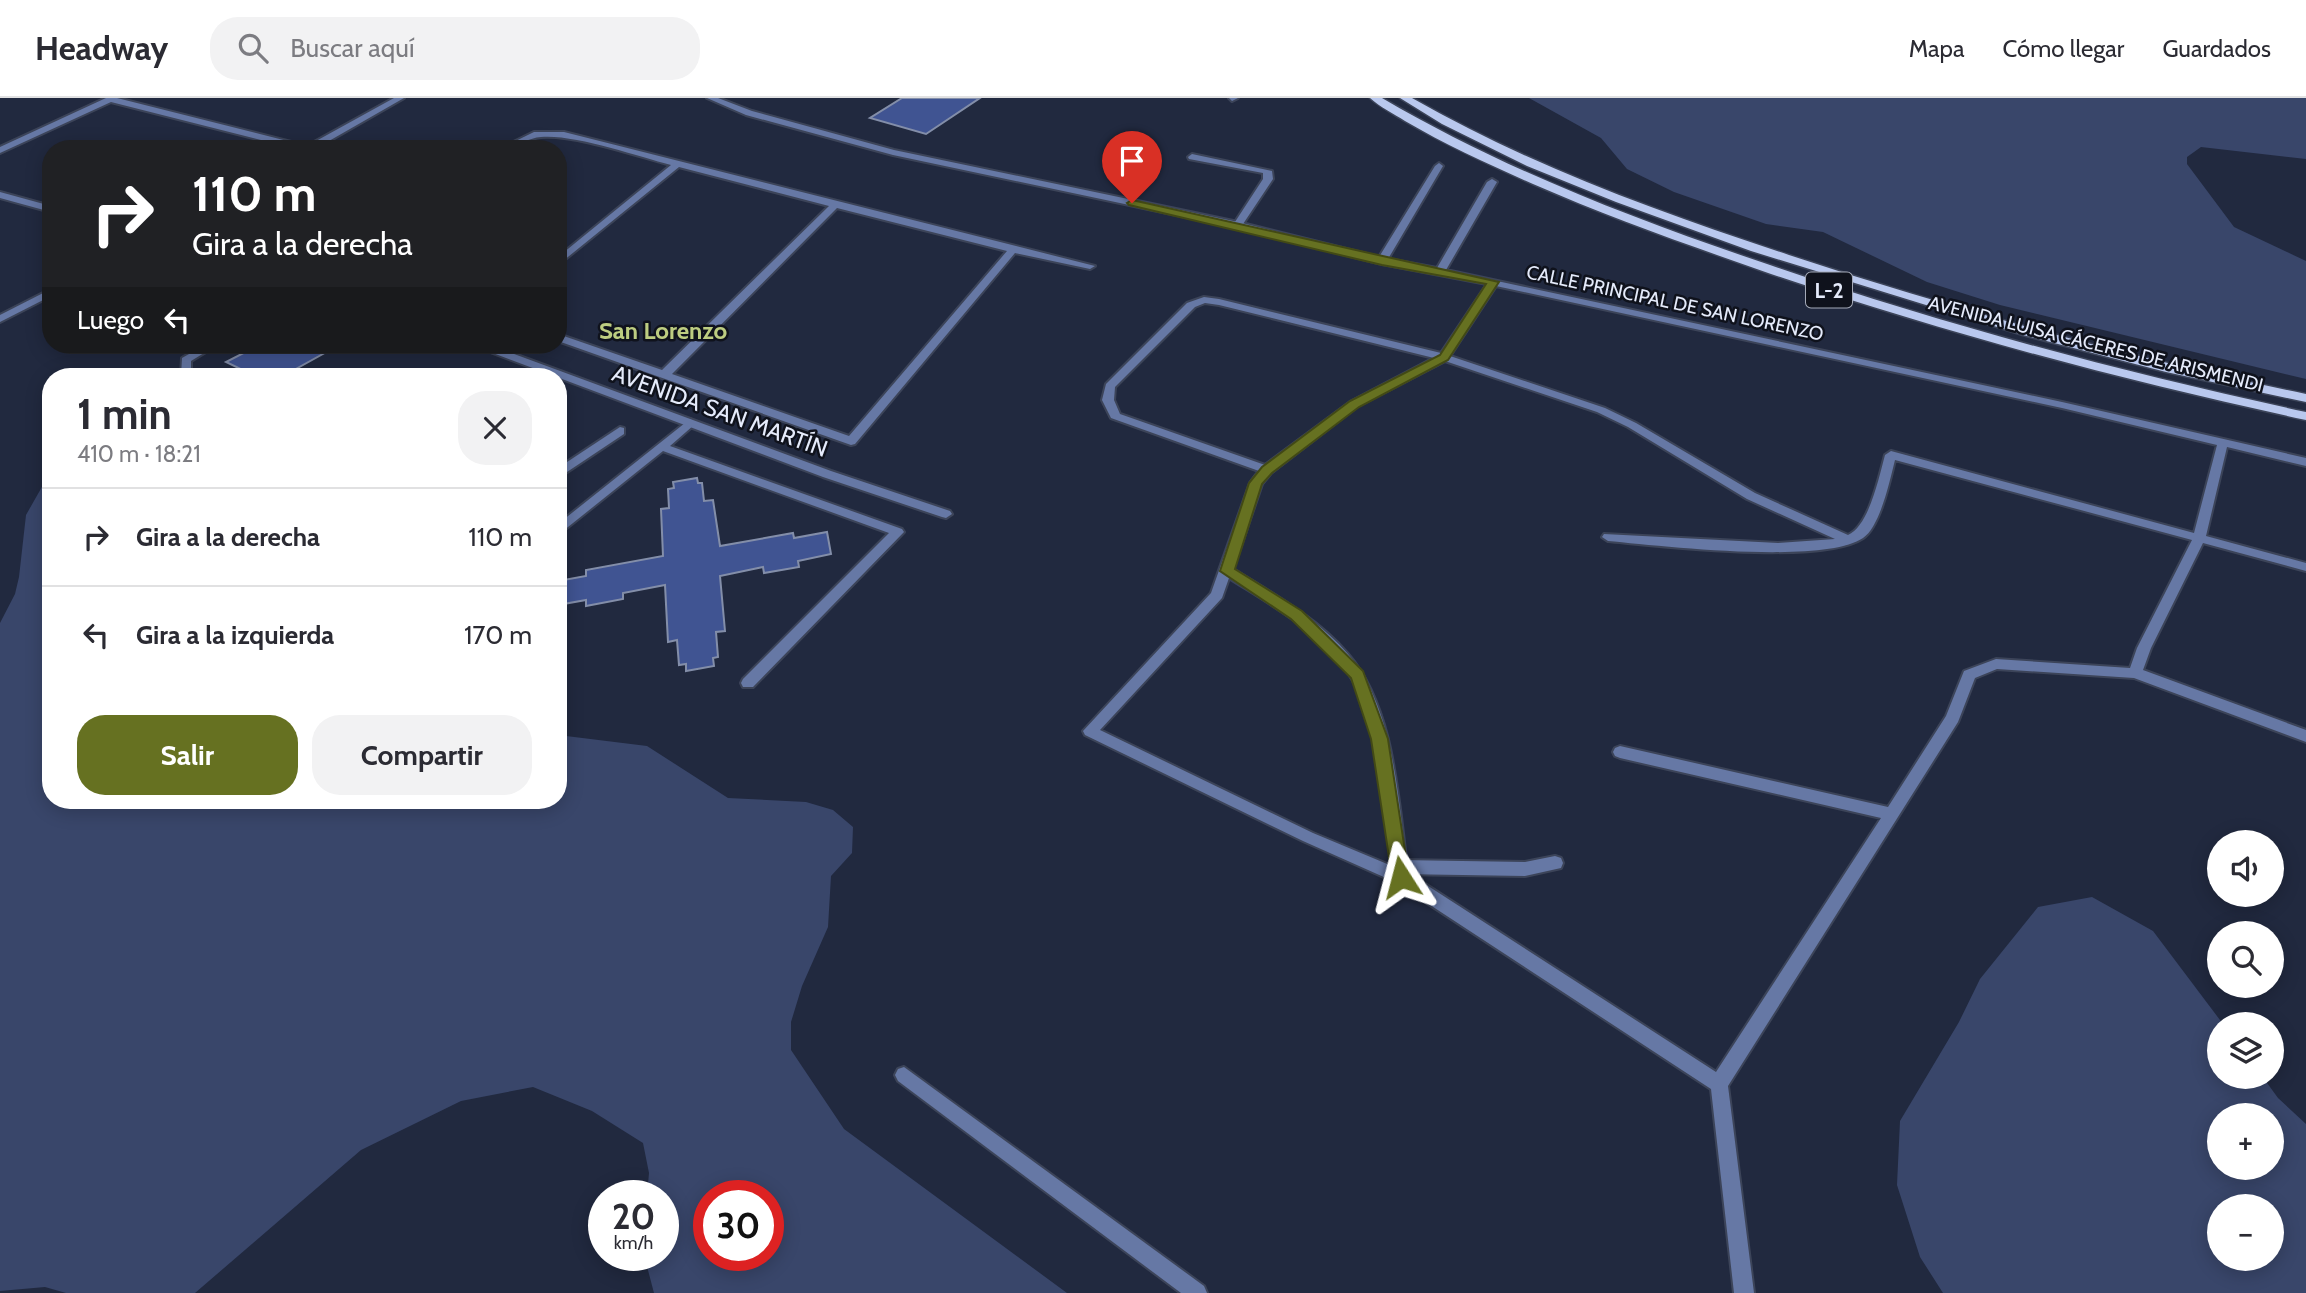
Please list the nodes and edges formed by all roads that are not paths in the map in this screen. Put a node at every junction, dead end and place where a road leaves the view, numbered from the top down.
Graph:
1 (400, 98) edge
2 (711, 98) edge
3 (1375, 98) edge
4 (1405, 98) edge
5 (112, 99) edge
6 (273, 140) edge
7 (324, 140) edge
8 (519, 140) edge
9 (0, 150) edge
10 (1192, 157) dead end
11 (679, 163) junction
12 (1439, 166) dead end
13 (1492, 182) dead end
14 (0, 195) edge
15 (835, 205) junction
16 (42, 207) edge
17 (1238, 225) junction
18 (1013, 250) junction
19 (567, 255) edge
20 (1382, 261) junction
21 (1090, 265) dead end
22 (1440, 271) junction
23 (1493, 282) junction
24 (42, 297) edge
25 (0, 320) edge
26 (567, 340) edge
27 (196, 354) edge
28 (505, 354) edge
29 (1444, 357) junction
30 (186, 368) edge
31 (543, 368) edge
32 (663, 376) junction
33 (567, 377) edge
34 (2306, 398) edge
35 (2306, 416) edge
36 (690, 423) junction
37 (620, 431) dead end
38 (2223, 442) junction
39 (662, 447) junction
40 (2306, 462) edge
41 (567, 468) edge
42 (1267, 470) junction
43 (946, 514) dead end
44 (567, 524) edge
45 (1608, 537) dead end
46 (2199, 538) junction
47 (1850, 541) junction
48 (2306, 567) edge
49 (1227, 571) junction
50 (2135, 673) junction
51 (748, 683) dead end
52 (2306, 736) edge
53 (1620, 752) dead end
54 (1891, 814) junction
55 (1555, 863) dead end
56 (1400, 872) junction
57 (904, 1075) dead end
58 (1719, 1084) junction
59 (1197, 1293) edge
60 (1744, 1293) edge

1 - 7 street
2 - 17 street, CALLE PRINCIPAL DE SAN LORENZO
3 - 35 main road, AVENIDA LUISA CÁCERES DE ARISMENDI / L-2
4 - 34 main road, AVENIDA LUISA CÁCERES DE ARISMENDI / L-2
5 - 6 street
5 - 9 street
8 - 11 street
10 - 17 street
11 - 15 street
11 - 19 street
12 - 20 street
13 - 22 street
14 - 16 street
15 - 18 street
15 - 32 street
17 - 20 street, CALLE PRINCIPAL DE SAN LORENZO
18 - 21 street
18 - 32 street
20 - 22 street, CALLE PRINCIPAL DE SAN LORENZO
22 - 23 street, CALLE PRINCIPAL DE SAN LORENZO
23 - 29 street
23 - 38 street, CALLE PRINCIPAL DE SAN LORENZO
24 - 25 street
26 - 32 street
27 - 30 street
28 - 31 street, AVENIDA SAN MARTÍN
29 - 42 street
29 - 42 street
29 - 47 street
33 - 36 street, AVENIDA SAN MARTÍN
36 - 39 street
36 - 43 street, AVENIDA SAN MARTÍN
37 - 41 street
38 - 40 street, CALLE PRINCIPAL DE SAN LORENZO
38 - 46 street
39 - 44 street
39 - 51 street
42 - 49 street
45 - 47 street
46 - 47 street
46 - 48 street
46 - 50 street
49 - 56 street
49 - 56 street
50 - 52 street
50 - 54 street
53 - 54 street
54 - 58 street
55 - 56 street
56 - 58 street
57 - 59 street
58 - 60 street

